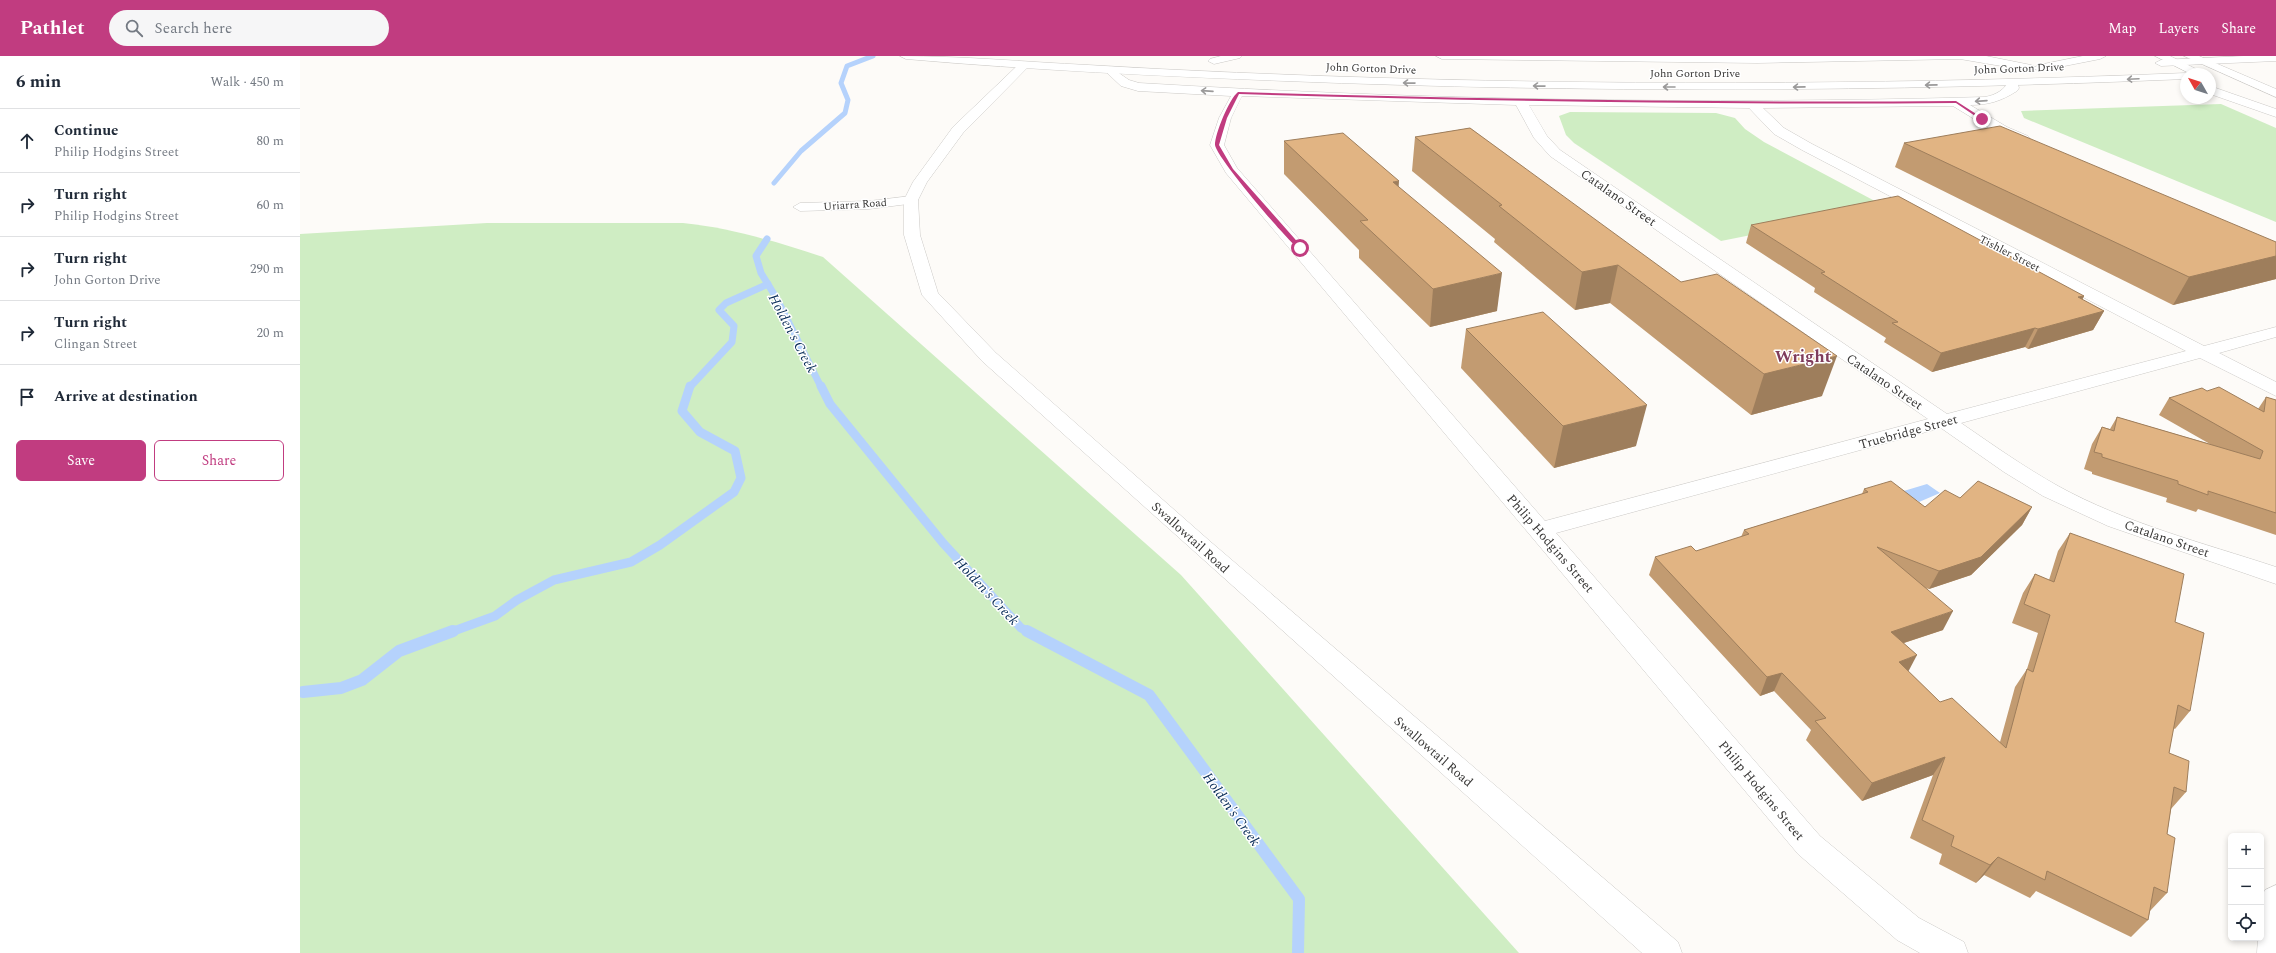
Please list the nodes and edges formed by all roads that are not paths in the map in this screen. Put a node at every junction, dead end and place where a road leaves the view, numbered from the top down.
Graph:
1 (906, 56) edge
2 (1236, 56) edge
3 (1442, 56) edge
4 (1930, 56) edge
5 (2190, 56) edge
6 (2224, 56) edge
7 (2276, 58) edge
8 (1199, 60) dead end
9 (2156, 60) edge
10 (2240, 60) junction
11 (1214, 61) junction
12 (2104, 61) edge
13 (2202, 61) junction
14 (2174, 62) junction
15 (1247, 63) dead end
16 (1024, 64) junction
17 (2035, 68) junction
18 (2188, 68) edge
19 (1110, 70) junction
20 (1978, 70) dead end
21 (2261, 73) dead end
22 (2233, 74) junction
23 (2180, 76) edge
24 (2216, 76) edge
25 (2158, 78) junction
26 (2216, 80) edge
27 (2180, 83) edge
28 (2013, 84) junction
29 (2216, 92) edge
30 (1238, 93) junction
31 (2276, 93) edge
32 (1521, 102) junction
33 (1956, 102) junction
34 (1752, 104) junction
35 (2276, 107) edge
36 (2276, 113) edge
37 (2038, 145) edge
38 (911, 200) junction
39 (800, 207) dead end
40 (2276, 332) edge
41 (2201, 352) junction
42 (2276, 390) edge
43 (1945, 421) junction
44 (1540, 530) junction
45 (2276, 576) edge
46 (2276, 900) edge
47 (1666, 953) edge
48 (1952, 953) edge
49 (2273, 953) edge

1 - 16 street, John Gorton Drive
2 - 11 street
3 - 4 street
4 - 17 street
5 - 13 street
6 - 10 street
7 - 10 street
8 - 11 street
9 - 14 street
10 - 13 street
11 - 15 street
12 - 17 street, John Gorton Drive
13 - 14 street
13 - 22 street
14 - 18 street
16 - 19 street, John Gorton Drive
16 - 38 street, Swallowtail Road
17 - 20 street, John Gorton Drive
28 -> 19 street, John Gorton Drive
30 -> 19 street, John Gorton Drive
21 - 22 street
22 - 24 street
22 - 31 street
23 - 25 street, John Gorton Drive
25 - 27 street
25 -> 28 street, John Gorton Drive
26 - 35 street
28 -> 33 street, John Gorton Drive
29 - 36 street
30 - 32 street, John Gorton Drive
30 - 44 street, Philip Hodgins Street
32 - 34 street, John Gorton Drive
32 - 43 street, Catalano Street
33 - 34 street, John Gorton Drive
33 - 37 street
34 - 41 street, Tishler Street
38 - 39 street, Uriarra Road
38 - 47 street, Swallowtail Road
40 - 41 street, Truebridge Street
41 - 42 street, Tishler Street
41 - 43 street, Truebridge Street
43 - 44 street, Truebridge Street
43 - 45 street, Catalano Street
44 - 48 street, Philip Hodgins Street
46 - 49 street

